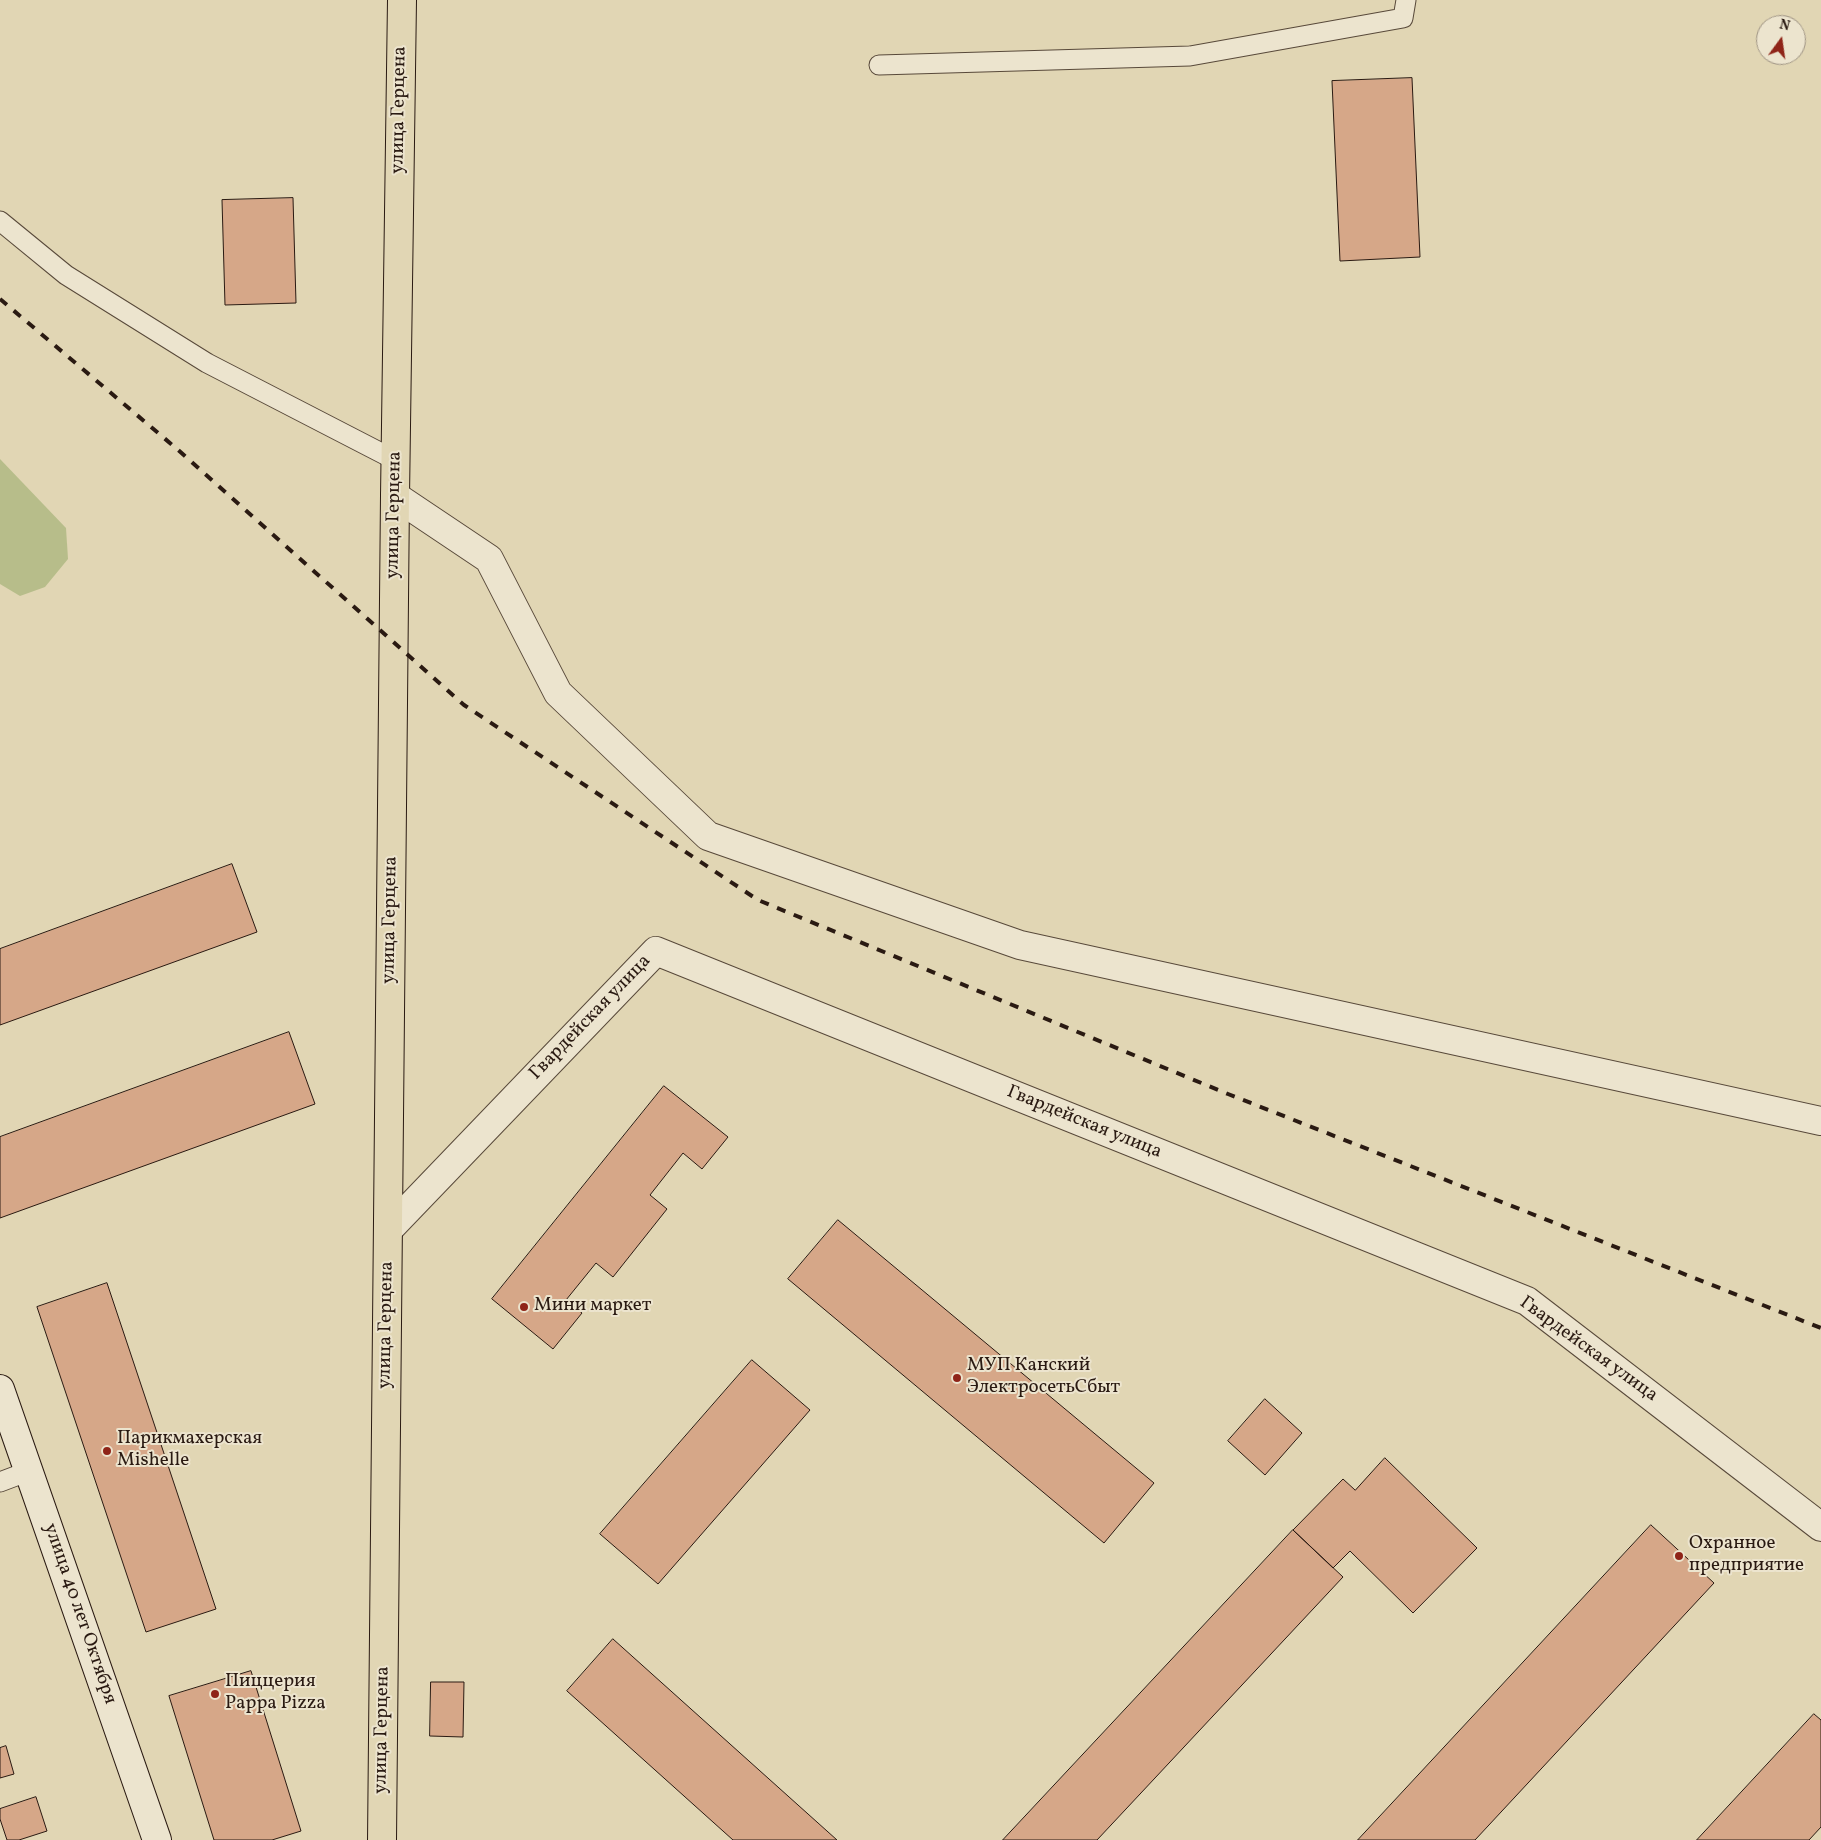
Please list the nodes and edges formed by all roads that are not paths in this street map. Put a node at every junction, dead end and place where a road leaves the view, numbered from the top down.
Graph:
1 (402, 0) edge
2 (1406, 0) edge
3 (879, 65) dead end
4 (0, 222) edge
5 (395, 460) junction
6 (395, 496) junction
7 (1821, 1121) edge
8 (388, 1230) junction
9 (0, 1389) edge
10 (29, 1471) junction
11 (0, 1482) edge
12 (1821, 1527) edge
13 (157, 1840) edge
14 (382, 1840) edge

1 - 5 main road, улица Герцена
2 - 3 lane
4 - 5 lane
5 - 6 main road, улица Герцена
6 - 7 street
6 - 8 main road, улица Герцена
8 - 12 street, Гвардейская улица
8 - 14 main road, улица Герцена
9 - 10 street, улица 40 лет Октября
10 - 11 lane
10 - 13 street, улица 40 лет Октября

